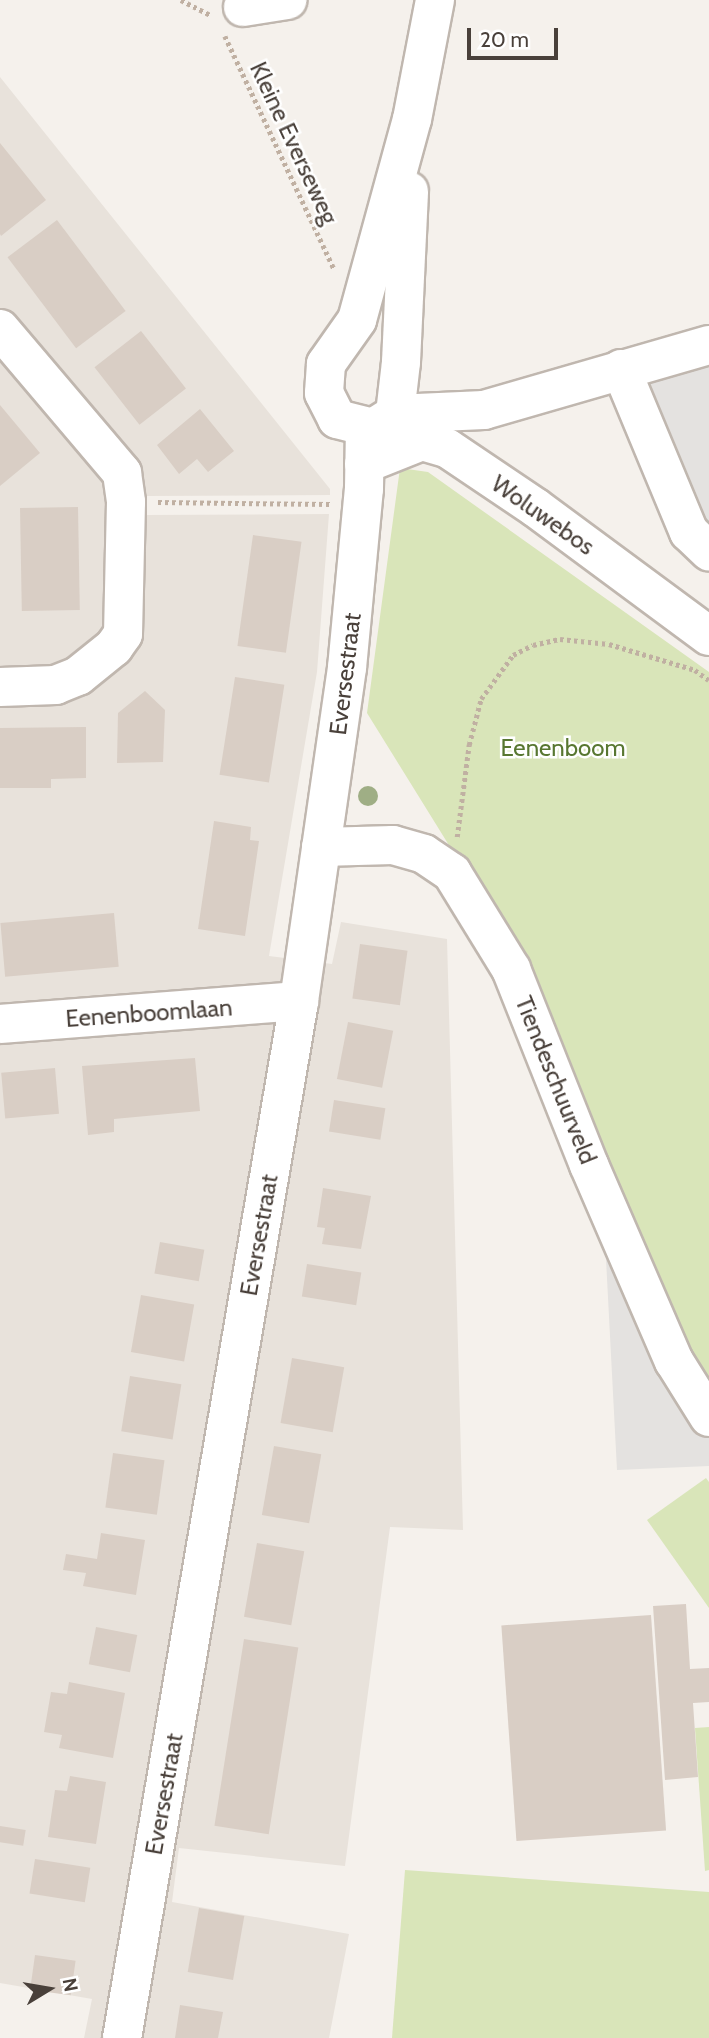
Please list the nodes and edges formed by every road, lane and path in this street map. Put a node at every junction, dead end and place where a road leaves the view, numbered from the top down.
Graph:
1 (435, 0) edge
2 (259, 8) edge
3 (412, 119) junction
4 (335, 271) dead end
5 (0, 329) edge
6 (709, 345) edge
7 (621, 369) junction
8 (374, 435) junction
9 (126, 502) junction
10 (363, 505) junction
11 (709, 551) edge
12 (709, 636) edge
13 (709, 680) edge
14 (0, 687) edge
15 (321, 847) junction
16 (452, 873) junction
17 (299, 1001) junction
18 (0, 1024) edge
19 (709, 1417) edge
20 (122, 2038) edge

1 - 3 street, Eversestraat
2 - 4 path, Kleine Everseweg
3 - 8 street, Eversestraat
3 - 8 street, Eversestraat
5 - 9 street
6 - 7 street
7 - 8 street
7 - 11 street
8 - 10 street, Eversestraat
8 - 12 street, Woluwebos
9 - 10 path
9 - 14 street
10 - 15 street, Eversestraat
13 - 16 path
15 - 16 street, Tiendeschuurveld
15 - 17 street, Eversestraat
16 - 19 street, Tiendeschuurveld
17 - 18 street, Eenenboomlaan
17 - 20 street, Eversestraat

